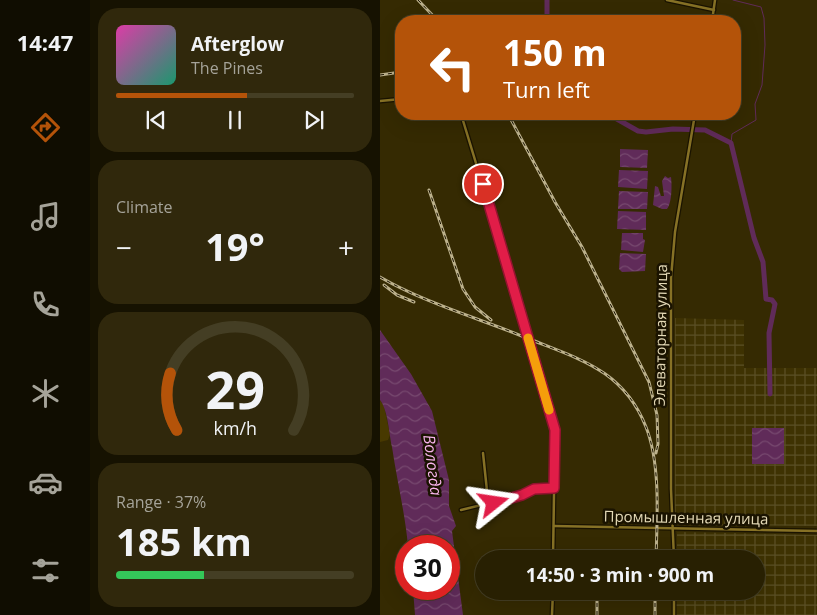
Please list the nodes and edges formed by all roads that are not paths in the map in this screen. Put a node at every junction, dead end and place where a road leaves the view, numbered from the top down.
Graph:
1 (667, 0) edge
2 (715, 0) edge
3 (714, 10) junction
4 (713, 15) edge
5 (395, 100) edge
6 (380, 101) edge
7 (463, 120) edge
8 (694, 120) edge
9 (483, 453) dead end
10 (554, 488) junction
11 (494, 503) junction
12 (461, 510) dead end
13 (554, 526) junction
14 (674, 528) junction
15 (817, 531) edge
16 (553, 550) edge
17 (674, 550) edge
18 (553, 600) edge
19 (674, 600) edge
20 (552, 615) edge
21 (674, 615) edge

1 - 3 street
2 - 3 street
3 - 4 street
5 - 6 street
7 - 10 street
8 - 14 street, Элеваторная улица
9 - 11 street
10 - 11 street
10 - 13 street
11 - 12 street
13 - 14 street, Промышленная улица
13 - 16 street
14 - 15 street, Промышленная улица
14 - 17 street, Элеваторная улица
18 - 20 street
19 - 21 street

